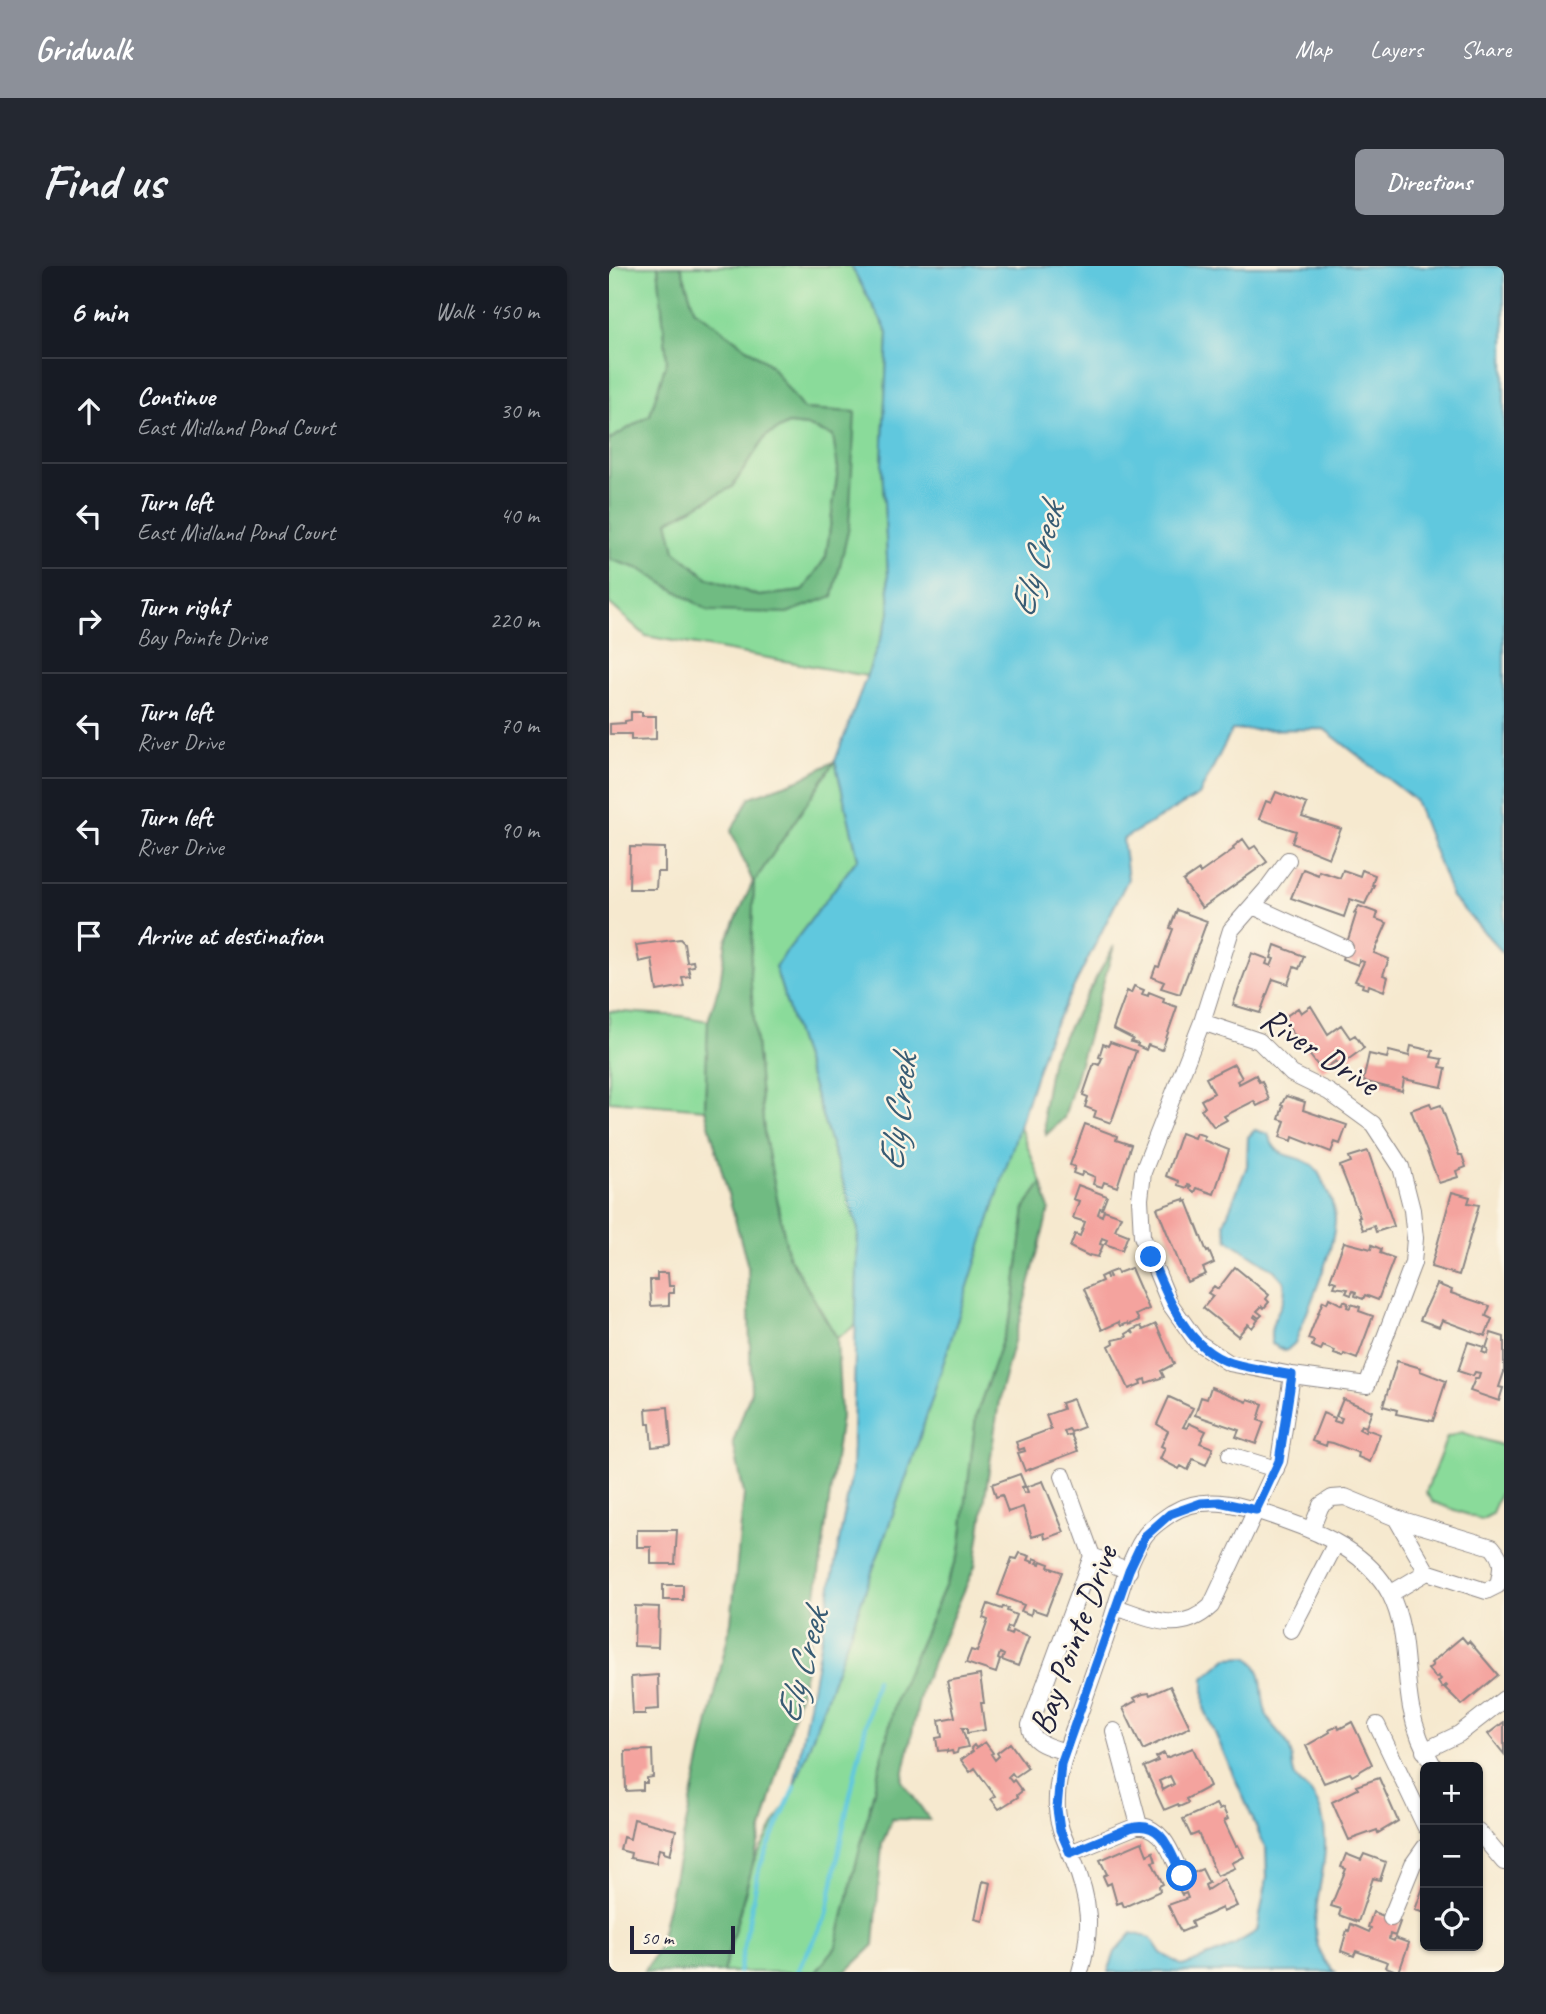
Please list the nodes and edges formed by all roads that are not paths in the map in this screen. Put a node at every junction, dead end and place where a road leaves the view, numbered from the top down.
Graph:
1 (1288, 860) dead end
2 (1253, 906) junction
3 (1345, 948) dead end
4 (1202, 1021) junction
5 (1292, 1375) junction
6 (1230, 1455) dead end
7 (1276, 1469) junction
8 (1063, 1476) dead end
9 (1256, 1510) junction
10 (1396, 1518) junction
11 (1311, 1530) junction
12 (1336, 1543) junction
13 (1092, 1556) junction
14 (1129, 1570) junction
15 (1427, 1573) junction
16 (1390, 1594) junction
17 (1116, 1607) junction
18 (1291, 1630) dead end
19 (1504, 1699) edge
20 (1377, 1725) dead end
21 (1114, 1731) dead end
22 (1424, 1751) junction
23 (1066, 1752) junction
24 (1431, 1762) edge
25 (1139, 1825) junction
26 (1425, 1825) edge
27 (1483, 1837) edge
28 (1070, 1853) junction
29 (1420, 1854) edge
30 (1504, 1862) edge
31 (1182, 1876) dead end
32 (1391, 1918) dead end
33 (1080, 1972) edge

1 - 2 street
2 - 3 street
2 - 4 street
4 - 5 street, River Drive
4 - 5 street, River Drive
5 - 7 street
6 - 7 street
7 - 9 street
8 - 13 street
9 - 11 street, Bay Pointe Drive
9 - 14 street, Bay Pointe Drive
9 - 17 street
10 - 11 street
10 - 15 street
10 - 15 street
11 - 12 street, Bay Pointe Drive
12 - 16 street, Bay Pointe Drive
12 - 18 street
13 - 14 street
13 - 23 street
14 - 17 street, Bay Pointe Drive
15 - 16 street
16 - 22 street, Bay Pointe Drive
17 - 23 street, Bay Pointe Drive
19 - 22 street
20 - 26 street
21 - 25 street
22 - 24 street, Bay Pointe Drive
23 - 28 street, Bay Pointe Drive
25 - 28 street
25 - 31 street
27 - 30 street
28 - 33 street, Bay Pointe Drive
29 - 32 street

